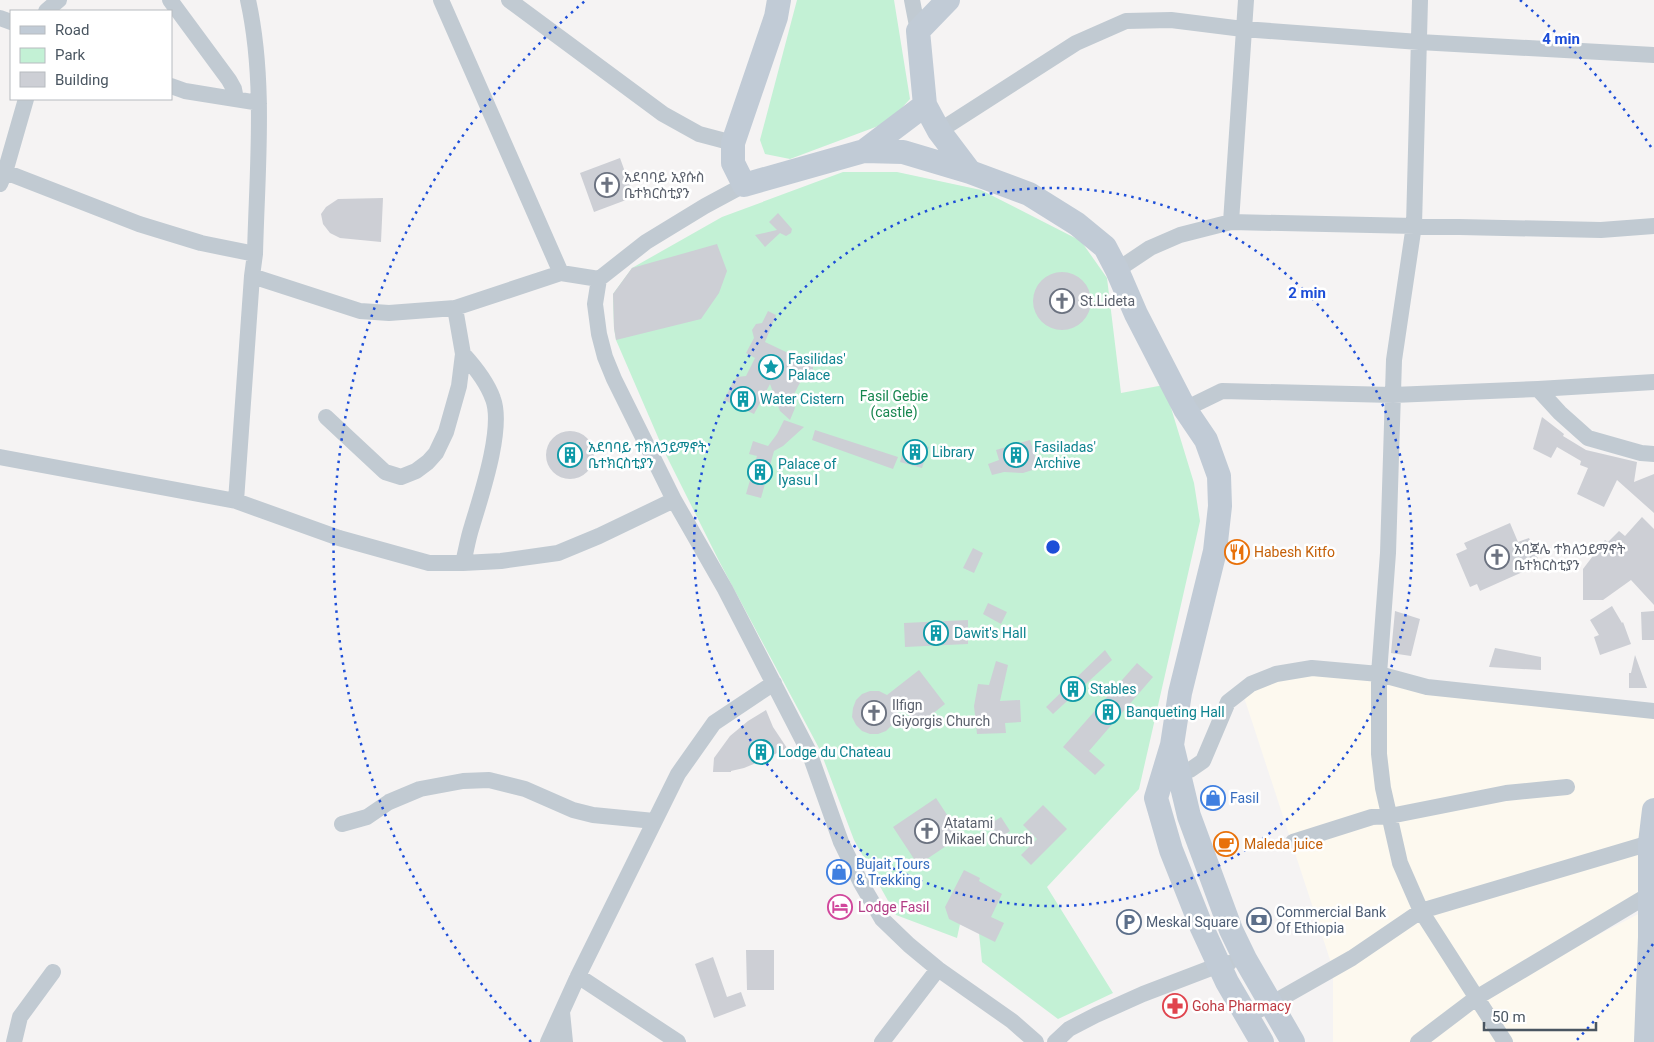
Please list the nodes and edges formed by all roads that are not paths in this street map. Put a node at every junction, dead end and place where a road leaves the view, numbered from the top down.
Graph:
1 (60, 0) edge
2 (170, 0) edge
3 (248, 0) edge
4 (441, 0) edge
5 (509, 0) edge
6 (779, 0) edge
7 (912, 0) edge
8 (948, 0) edge
9 (1246, 0) edge
10 (1420, 0) edge
11 (47, 10) edge
12 (1243, 29) junction
13 (918, 31) junction
14 (1419, 42) junction
15 (1654, 55) edge
16 (172, 86) edge
17 (236, 99) junction
18 (26, 100) edge
19 (259, 103) junction
20 (925, 106) junction
21 (939, 131) junction
22 (733, 143) junction
23 (864, 151) junction
24 (970, 172) junction
25 (2, 175) edge
26 (744, 185) junction
27 (1232, 222) junction
28 (1414, 225) junction
29 (1654, 226) edge
30 (255, 254) junction
31 (1117, 270) junction
32 (561, 273) junction
33 (252, 276) junction
34 (599, 279) junction
35 (455, 308) junction
36 (463, 354) junction
37 (1654, 382) edge
38 (1538, 389) junction
39 (1393, 395) junction
40 (1185, 409) junction
41 (326, 416) dead end
42 (1654, 454) edge
43 (0, 457) edge
44 (674, 500) junction
45 (236, 501) junction
46 (463, 563) junction
47 (1379, 674) junction
48 (774, 683) junction
49 (1654, 711) edge
50 (1170, 774) junction
51 (1567, 787) dead end
52 (1654, 810) edge
53 (1390, 816) junction
54 (654, 821) junction
55 (342, 824) dead end
56 (1198, 841) junction
57 (1294, 842) dead end
58 (1650, 843) junction
59 (1172, 850) junction
60 (1650, 894) junction
61 (1421, 911) junction
62 (1652, 937) edge
63 (1245, 959) junction
64 (1219, 965) junction
65 (938, 969) junction
66 (52, 972) dead end
67 (578, 976) junction
68 (1476, 998) junction
69 (1270, 1004) junction
70 (562, 1012) junction
71 (1246, 1016) junction
72 (14, 1042) edge
73 (548, 1042) edge
74 (565, 1042) edge
75 (678, 1042) edge
76 (882, 1042) edge
77 (1036, 1042) edge
78 (1054, 1042) edge
79 (1262, 1042) edge
80 (1293, 1042) edge
81 (1418, 1042) edge
82 (1505, 1042) edge
83 (1646, 1042) edge

1 - 11 street
2 - 17 street
3 - 19 street
4 - 32 street
5 - 22 street
6 - 22 street
7 - 13 street
8 - 13 street
9 - 12 street
10 - 14 street
12 - 14 street
12 - 21 street
12 - 27 street
13 - 20 street
14 - 15 street
14 - 28 street
16 - 17 street
17 - 19 street
18 - 25 street
19 - 30 street
20 - 21 street
20 - 23 street
21 - 24 street
22 - 26 street
23 - 24 street
23 - 26 street
24 - 31 street
25 - 30 street
26 - 34 street
27 - 28 street
27 - 31 street
28 - 29 street
28 - 39 street
30 - 33 street
31 - 40 street
32 - 34 street
32 - 35 street
33 - 35 street
33 - 45 street
34 - 44 street
35 - 36 street
36 - 41 street
36 - 46 street
37 - 38 street
38 - 39 street
38 - 42 street
39 - 40 street
39 - 47 street
40 - 50 street
43 - 45 street
44 - 46 street
44 - 48 street
45 - 46 street
47 - 49 street
47 - 50 street
47 - 53 street
48 - 54 street
48 - 65 street
50 - 56 street
50 - 59 street
51 - 53 street
52 - 58 street
53 - 57 street
53 - 61 street
54 - 55 street
54 - 67 street
56 - 59 street
56 - 63 street
58 - 60 street
58 - 61 street
59 - 64 street
60 - 62 street
60 - 68 street
61 - 68 street
61 - 69 street
62 - 83 street
63 - 64 street
63 - 69 street
64 - 71 street
64 - 78 street
65 - 76 street
65 - 77 street
66 - 72 street
67 - 70 street
67 - 75 street
68 - 81 street
68 - 82 street
69 - 71 street
69 - 80 street
70 - 73 street
70 - 74 street
71 - 79 street

